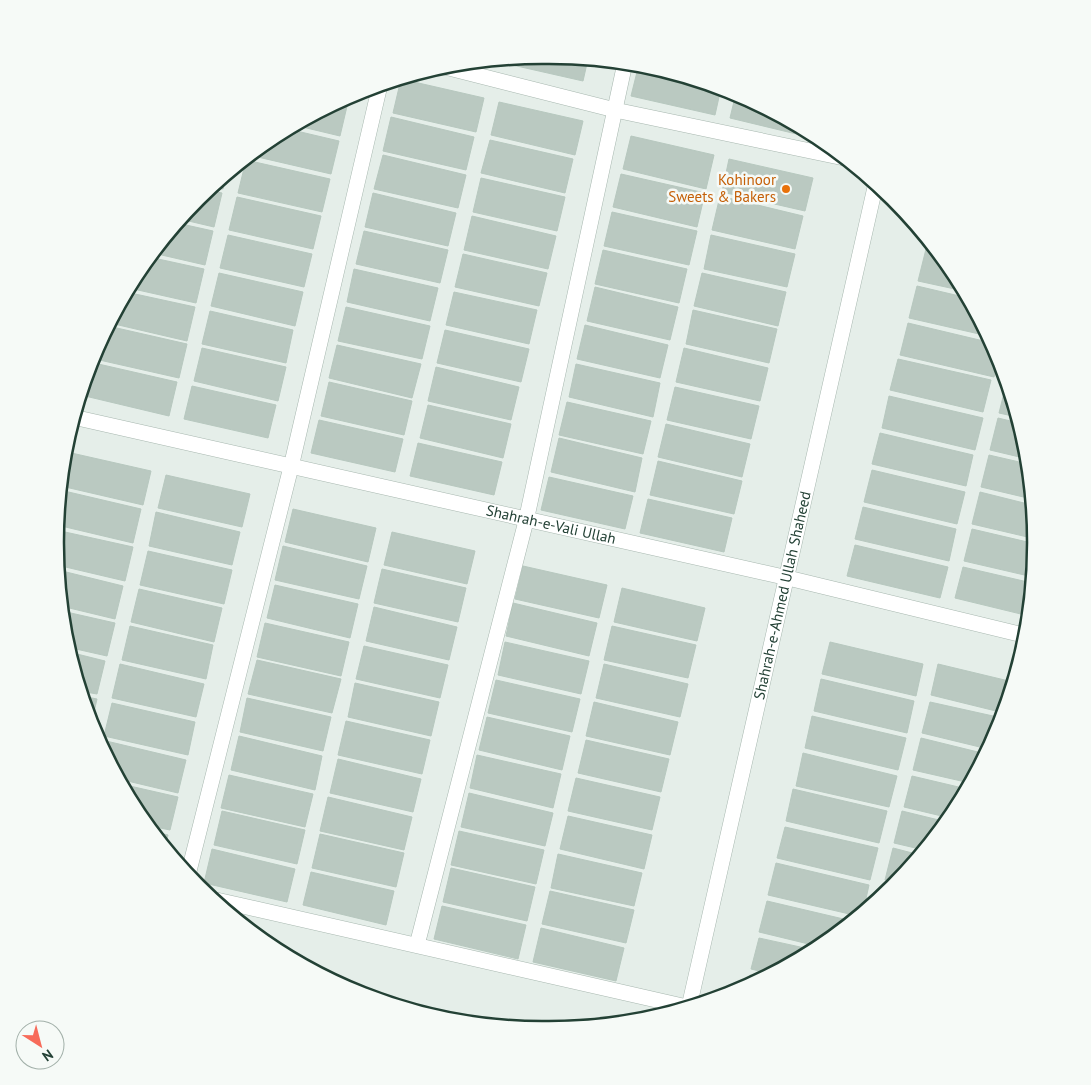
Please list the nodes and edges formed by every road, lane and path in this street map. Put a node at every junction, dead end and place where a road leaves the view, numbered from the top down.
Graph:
1 (624, 70) edge
2 (461, 71) edge
3 (378, 93) edge
4 (615, 110) junction
5 (829, 155) edge
6 (874, 192) edge
7 (80, 419) edge
8 (291, 467) junction
9 (526, 521) junction
10 (788, 578) junction
11 (1018, 634) edge
12 (190, 866) edge
13 (228, 903) edge
14 (417, 945) junction
15 (690, 1000) edge
16 (675, 1004) edge

1 - 4 street
2 - 4 street
3 - 8 street
4 - 5 street
4 - 9 street
6 - 10 street, Shahrah-e-Ahmed Ullah Shaheed
7 - 8 street, Shahrah-e-Vali Ullah
8 - 9 street, Shahrah-e-Vali Ullah
8 - 12 street
9 - 10 street, Shahrah-e-Vali Ullah
9 - 14 street
10 - 11 street, Shahrah-e-Vali Ullah
10 - 15 street, Shahrah-e-Ahmed Ullah Shaheed
13 - 14 street
14 - 16 street

